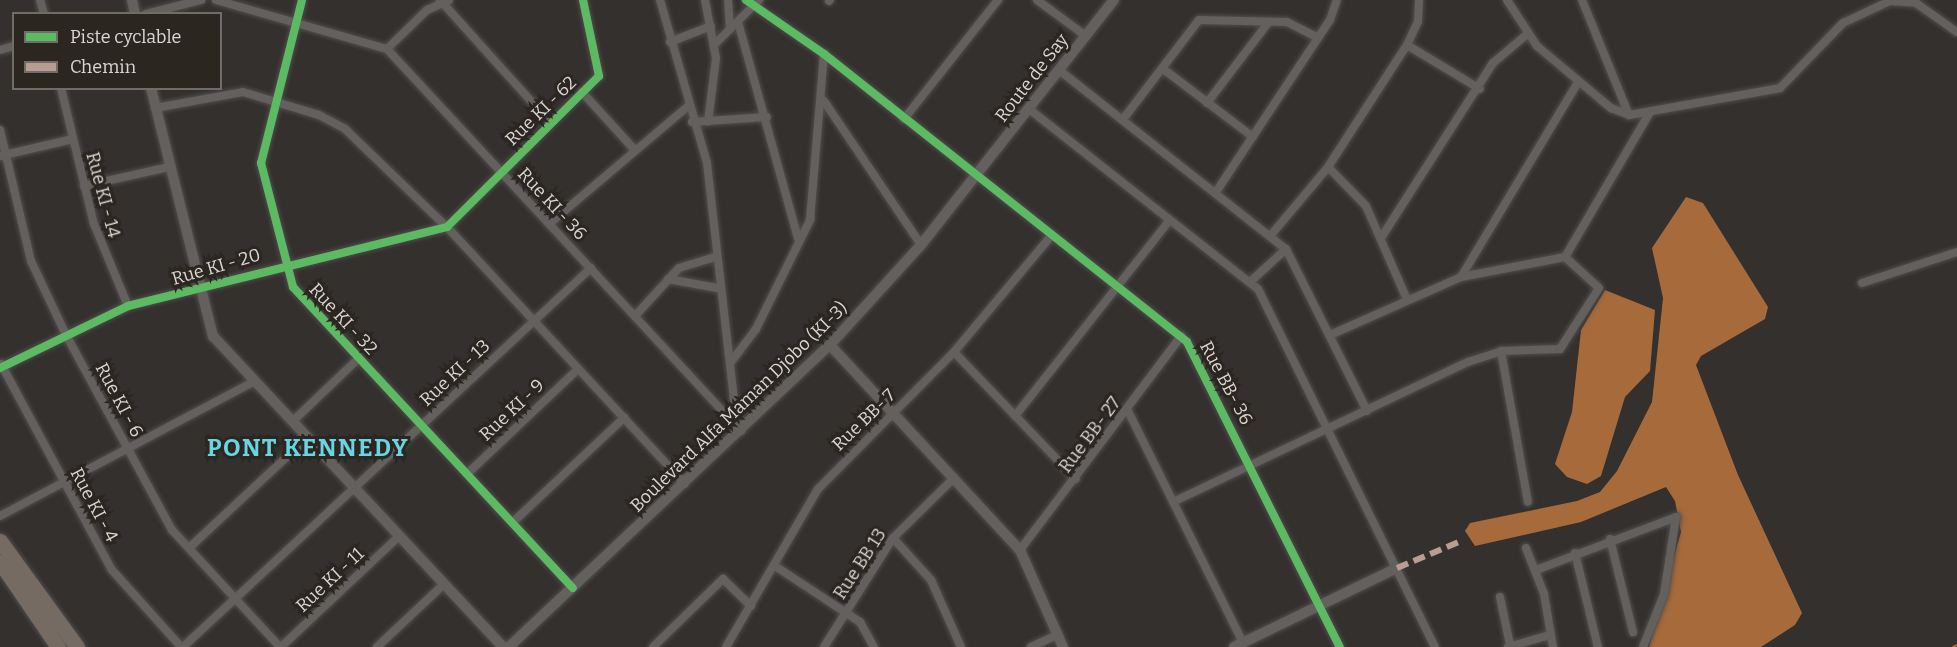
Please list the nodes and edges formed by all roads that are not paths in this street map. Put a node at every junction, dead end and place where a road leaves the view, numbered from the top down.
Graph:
1 (201, 0) edge
2 (216, 0) edge
3 (302, 0) edge
4 (583, 0) edge
5 (660, 0) edge
6 (705, 0) edge
7 (728, 0) edge
8 (746, 0) edge
9 (998, 0) edge
10 (1037, 0) edge
11 (1114, 0) edge
12 (1337, 0) edge
13 (1419, 0) edge
14 (1507, 0) edge
15 (1582, 0) edge
16 (443, 1) edge
17 (757, 2) edge
18 (1918, 2) edge
19 (154, 12) edge
20 (296, 20) junction
21 (738, 22) junction
22 (1268, 23) junction
23 (711, 26) junction
24 (730, 29) junction
25 (1957, 32) edge
26 (1526, 35) junction
27 (1086, 36) junction
28 (1318, 38) junction
29 (670, 42) junction
30 (714, 45) junction
31 (1407, 45) junction
32 (387, 49) junction
33 (824, 54) junction
34 (1162, 68) junction
35 (1059, 70) junction
36 (1578, 82) junction
37 (1480, 89) junction
38 (61, 90) edge
39 (151, 90) edge
40 (582, 92) junction
41 (823, 99) junction
42 (276, 100) junction
43 (1207, 103) junction
44 (687, 107) junction
45 (155, 108) junction
46 (1029, 109) junction
47 (1649, 114) junction
48 (1629, 116) junction
49 (767, 117) junction
50 (1124, 118) junction
51 (904, 119) junction
52 (550, 122) junction
53 (692, 122) junction
54 (708, 122) junction
55 (0, 130) edge
56 (1253, 137) junction
57 (73, 139) junction
58 (633, 148) junction
59 (3, 156) edge
60 (169, 167) junction
61 (1328, 167) junction
62 (500, 171) junction
63 (975, 176) junction
64 (84, 186) junction
65 (1216, 192) junction
66 (1169, 221) junction
67 (549, 224) junction
68 (447, 227) junction
69 (1051, 236) junction
70 (1271, 236) junction
71 (798, 238) junction
72 (1381, 238) junction
73 (921, 245) junction
74 (1286, 249) junction
75 (1957, 252) edge
76 (715, 257) junction
77 (1565, 257) junction
78 (287, 263) junction
79 (591, 268) junction
80 (1461, 277) junction
81 (668, 279) junction
82 (1250, 282) junction
83 (1862, 283) dead end
84 (717, 288) junction
85 (199, 289) junction
86 (1116, 289) junction
87 (1406, 297) junction
88 (128, 306) junction
89 (635, 316) junction
90 (534, 320) junction
91 (65, 333) junction
92 (1330, 334) junction
93 (1181, 336) junction
94 (830, 345) junction
95 (1501, 351) junction
96 (954, 352) junction
97 (359, 358) junction
98 (731, 362) junction
99 (1, 366) edge
100 (578, 369) junction
101 (255, 381) junction
102 (1128, 411) junction
103 (1367, 411) junction
104 (894, 414) junction
105 (1015, 416) junction
106 (624, 418) junction
107 (293, 421) junction
108 (421, 425) junction
109 (739, 429) junction
110 (1329, 429) junction
111 (308, 437) junction
112 (128, 448) junction
113 (1251, 465) junction
114 (467, 474) junction
115 (954, 478) junction
116 (1076, 479) junction
117 (64, 482) junction
118 (685, 484) junction
119 (355, 487) junction
120 (1528, 501) dead end
121 (1173, 502) junction
122 (0, 516) edge
123 (512, 523) junction
124 (399, 536) junction
125 (893, 538) junction
126 (1610, 539) junction
127 (0, 541) edge
128 (189, 548) junction
129 (1526, 548) dead end
130 (1020, 550) junction
131 (1575, 553) junction
132 (0, 562) edge
133 (775, 566) junction
134 (1396, 568) junction
135 (1536, 570) junction
136 (444, 584) junction
137 (573, 588) junction
138 (1500, 597) dead end
139 (235, 598) junction
140 (1319, 605) junction
141 (751, 606) junction
142 (847, 611) junction
143 (1633, 632) dead end
144 (1057, 635) junction
145 (1550, 635) junction
146 (1238, 645) edge
147 (1509, 646) edge
148 (58, 647) edge
149 (77, 647) edge
150 (182, 647) edge
151 (280, 647) edge
152 (377, 647) edge
153 (503, 647) edge
154 (509, 647) edge
155 (653, 647) edge
156 (726, 647) edge
157 (824, 647) edge
158 (874, 647) edge
159 (961, 647) edge
160 (1031, 647) edge
161 (1063, 647) edge
162 (1340, 647) edge
163 (1435, 647) edge
164 (1553, 647) edge
165 (1598, 647) edge
166 (1643, 647) edge

1 - 19 street
2 - 20 street, Rue KI - 36
3 - 20 street, Rue KI - 32
4 - 40 street, Rue KI - 62
5 - 29 street
6 - 23 street
7 - 24 street
8 - 17 street, Rue BB- 36
9 - 51 street
10 - 27 street
11 - 27 street, Route de Say
12 - 28 street
13 - 31 street
14 - 26 street
15 - 48 street
16 - 32 street
16 - 52 street
17 - 21 street
17 - 33 street, Rue BB- 36
18 - 25 street
18 - 47 street
20 - 32 street, Rue KI - 36
20 - 42 street, Rue KI - 32
21 - 24 street
21 - 49 street
22 - 28 street
22 - 34 street
22 - 43 street
23 - 29 street
23 - 30 street
24 - 30 street
26 - 36 street
26 - 37 street
27 - 35 street, Route de Say
28 - 56 street
29 - 44 street
30 - 54 street
31 - 37 street
31 - 61 street
32 - 62 street, Rue KI - 36
33 - 41 street
33 - 51 street, Rue BB- 36
34 - 43 street
34 - 50 street
35 - 46 street, Route de Say
35 - 50 street
36 - 48 street
36 - 80 street
37 - 72 street
38 - 57 street, Rue KI - 14
39 - 45 street
40 - 52 street, Rue KI - 62
40 - 58 street
41 - 71 street
41 - 73 street
42 - 45 street
42 - 68 street
42 - 78 street, Rue KI - 32
43 - 56 street
44 - 53 street
44 - 58 street
45 - 60 street
46 - 63 street, Route de Say
46 - 66 street
47 - 48 street
47 - 77 street
49 - 54 street
49 - 71 street
50 - 65 street
51 - 63 street, Rue BB- 36
52 - 62 street, Rue KI - 62
53 - 54 street
53 - 76 street
55 - 59 street, Rue KI - 6
56 - 65 street
57 - 59 street
57 - 64 street, Rue KI - 14
58 - 67 street
59 - 91 street, Rue KI - 6
60 - 64 street
60 - 85 street
61 - 70 street
61 - 72 street
62 - 67 street, Rue KI - 36
62 - 68 street
63 - 69 street, Rue BB- 36
63 - 73 street, Boulevard Alfa Maman Djobo (KI-3)
64 - 88 street, Rue KI - 14
65 - 70 street
66 - 82 street
66 - 86 street
67 - 79 street, Rue KI - 36
68 - 78 street, Rue KI - 20
68 - 90 street
69 - 86 street, Rue BB- 36
69 - 96 street, Rue BB- 7
70 - 74 street
71 - 98 street
72 - 87 street
73 - 94 street, Boulevard Alfa Maman Djobo (KI-3)
74 - 82 street
74 - 92 street
75 - 83 street
76 - 81 street
76 - 84 street
77 - 80 street
77 - 95 street
78 - 85 street, Rue KI - 20
78 - 97 street, Rue KI - 32
79 - 89 street, Rue KI - 36
79 - 90 street, Rue KI - 13
80 - 87 street
81 - 84 street
81 - 89 street
82 - 110 street
84 - 98 street
85 - 88 street, Rue KI - 20
85 - 101 street
86 - 93 street, Rue BB- 36
86 - 105 street
87 - 92 street
88 - 91 street, Rue KI - 20
89 - 109 street, Rue KI - 36
90 - 100 street
90 - 108 street, Rue KI - 13
91 - 99 street, Rue KI - 20
91 - 112 street, Rue KI - 6
92 - 103 street
93 - 102 street, Rue BB- 27
93 - 113 street, Rue BB- 36
94 - 104 street
94 - 109 street, Boulevard Alfa Maman Djobo (KI-3)
95 - 103 street
95 - 120 street
96 - 104 street, Rue BB- 7
96 - 105 street
97 - 107 street
97 - 108 street, Rue KI - 32
98 - 109 street
99 - 117 street, Rue KI - 4
100 - 106 street
100 - 114 street, Rue KI - 9
101 - 107 street
101 - 112 street
102 - 116 street, Rue BB- 27
102 - 121 street
103 - 110 street
104 - 115 street
104 - 133 street, Rue BB- 7
105 - 116 street
106 - 118 street
106 - 123 street
107 - 111 street
108 - 114 street, Rue KI - 32
108 - 119 street, Rue KI - 13
109 - 118 street, Boulevard Alfa Maman Djobo (KI-3)
110 - 113 street
110 - 134 street
111 - 119 street
111 - 128 street
112 - 117 street
112 - 128 street, Rue KI - 6
113 - 121 street
113 - 140 street, Rue BB- 36
114 - 123 street, Rue KI - 32
115 - 125 street, Rue BB 13
115 - 130 street
116 - 130 street, Rue BB- 27
117 - 122 street
117 - 150 street, Rue KI - 4
118 - 137 street, Boulevard Alfa Maman Djobo (KI-3)
119 - 124 street
119 - 139 street, Rue KI - 13
121 - 146 street
123 - 137 street, Rue KI - 32
124 - 136 street
124 - 151 street, Rue KI - 11
125 - 142 street, Rue BB 13
125 - 159 street
126 - 131 street
126 - 143 street
126 - 166 street
127 - 149 highway
128 - 139 street, Rue KI - 6
129 - 135 street
130 - 144 street
131 - 135 street
131 - 165 street
132 - 148 highway
133 - 141 street, Rue BB- 7
133 - 142 street
134 - 140 street
134 - 163 street
135 - 145 street
136 - 152 street
136 - 153 street
137 - 154 street, Boulevard Alfa Maman Djobo (KI-3)
138 - 147 street
139 - 150 street, Rue KI - 13
139 - 151 street, Rue KI - 6
140 - 146 street
140 - 162 street, Rue BB- 36
141 - 155 street
141 - 156 street, Rue BB- 7
142 - 157 street, Rue BB 13
142 - 158 street
144 - 160 street
144 - 161 street
145 - 147 street
145 - 164 street

